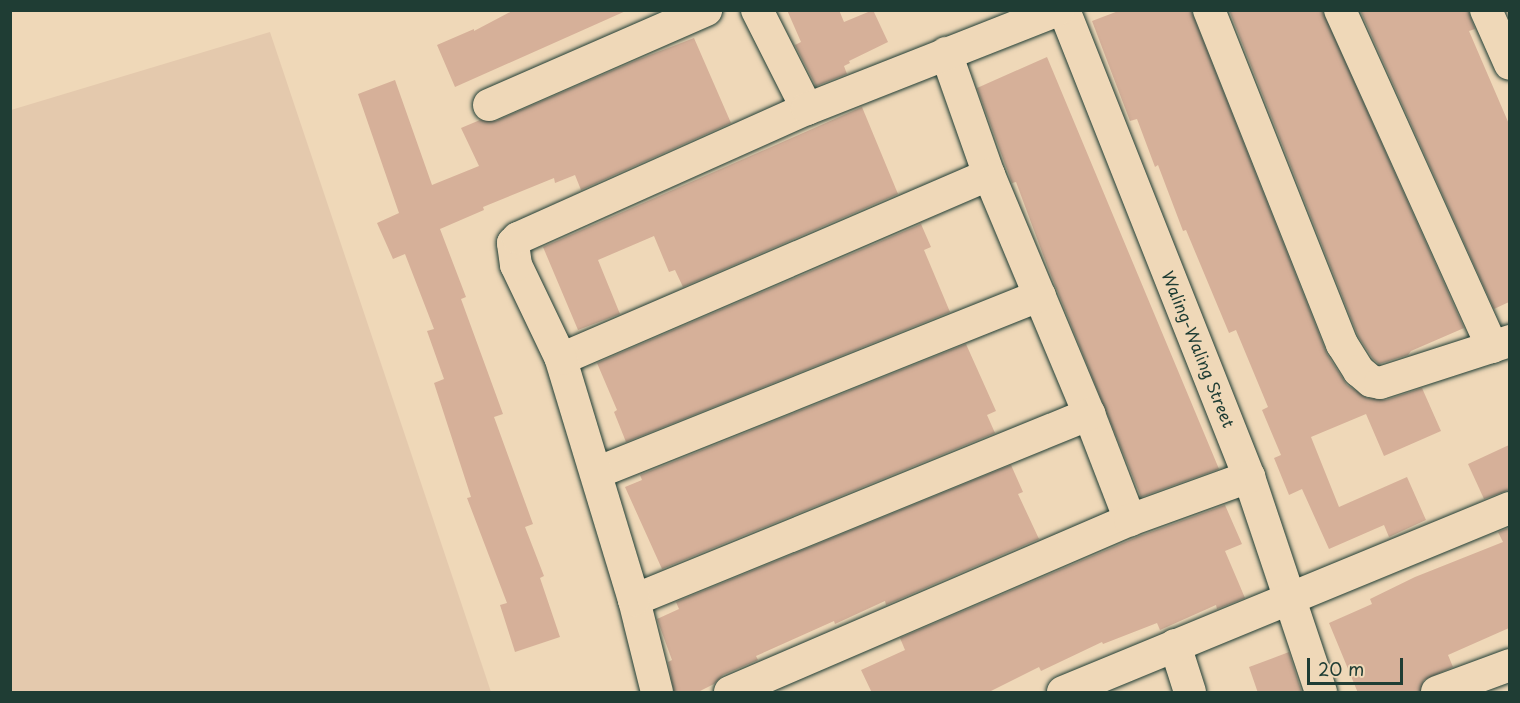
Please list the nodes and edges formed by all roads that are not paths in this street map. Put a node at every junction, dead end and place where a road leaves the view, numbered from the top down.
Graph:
1 (706, 10) edge
2 (758, 10) edge
3 (1058, 10) edge
4 (1064, 10) edge
5 (1209, 10) edge
6 (1340, 10) edge
7 (1486, 10) edge
8 (946, 53) junction
9 (1509, 64) edge
10 (489, 105) dead end
11 (807, 109) junction
12 (989, 176) junction
13 (1040, 296) junction
14 (1501, 344) edge
15 (561, 359) junction
16 (1089, 414) junction
17 (596, 472) junction
18 (1249, 477) junction
19 (1509, 508) edge
20 (1130, 520) junction
21 (1290, 598) junction
22 (634, 600) junction
23 (1175, 645) junction
24 (1509, 665) edge
25 (657, 693) edge
26 (730, 693) edge
27 (1063, 693) edge
28 (1190, 693) edge
29 (1321, 693) edge
30 (1437, 693) edge

1 - 10 street
2 - 11 street
3 - 8 street
4 - 18 street, Waling-Waling Street
5 - 14 street
6 - 14 street
7 - 9 street
8 - 11 street
8 - 12 street
11 - 15 street
12 - 13 street
12 - 15 street
13 - 16 street
13 - 17 street
15 - 17 street
16 - 20 street
16 - 22 street
17 - 22 street
18 - 20 street
18 - 21 street, Waling-Waling Street
19 - 21 street
20 - 26 street
21 - 23 street
21 - 29 street, Waling-Waling Street
22 - 25 street
23 - 27 street
23 - 28 street
24 - 30 street

